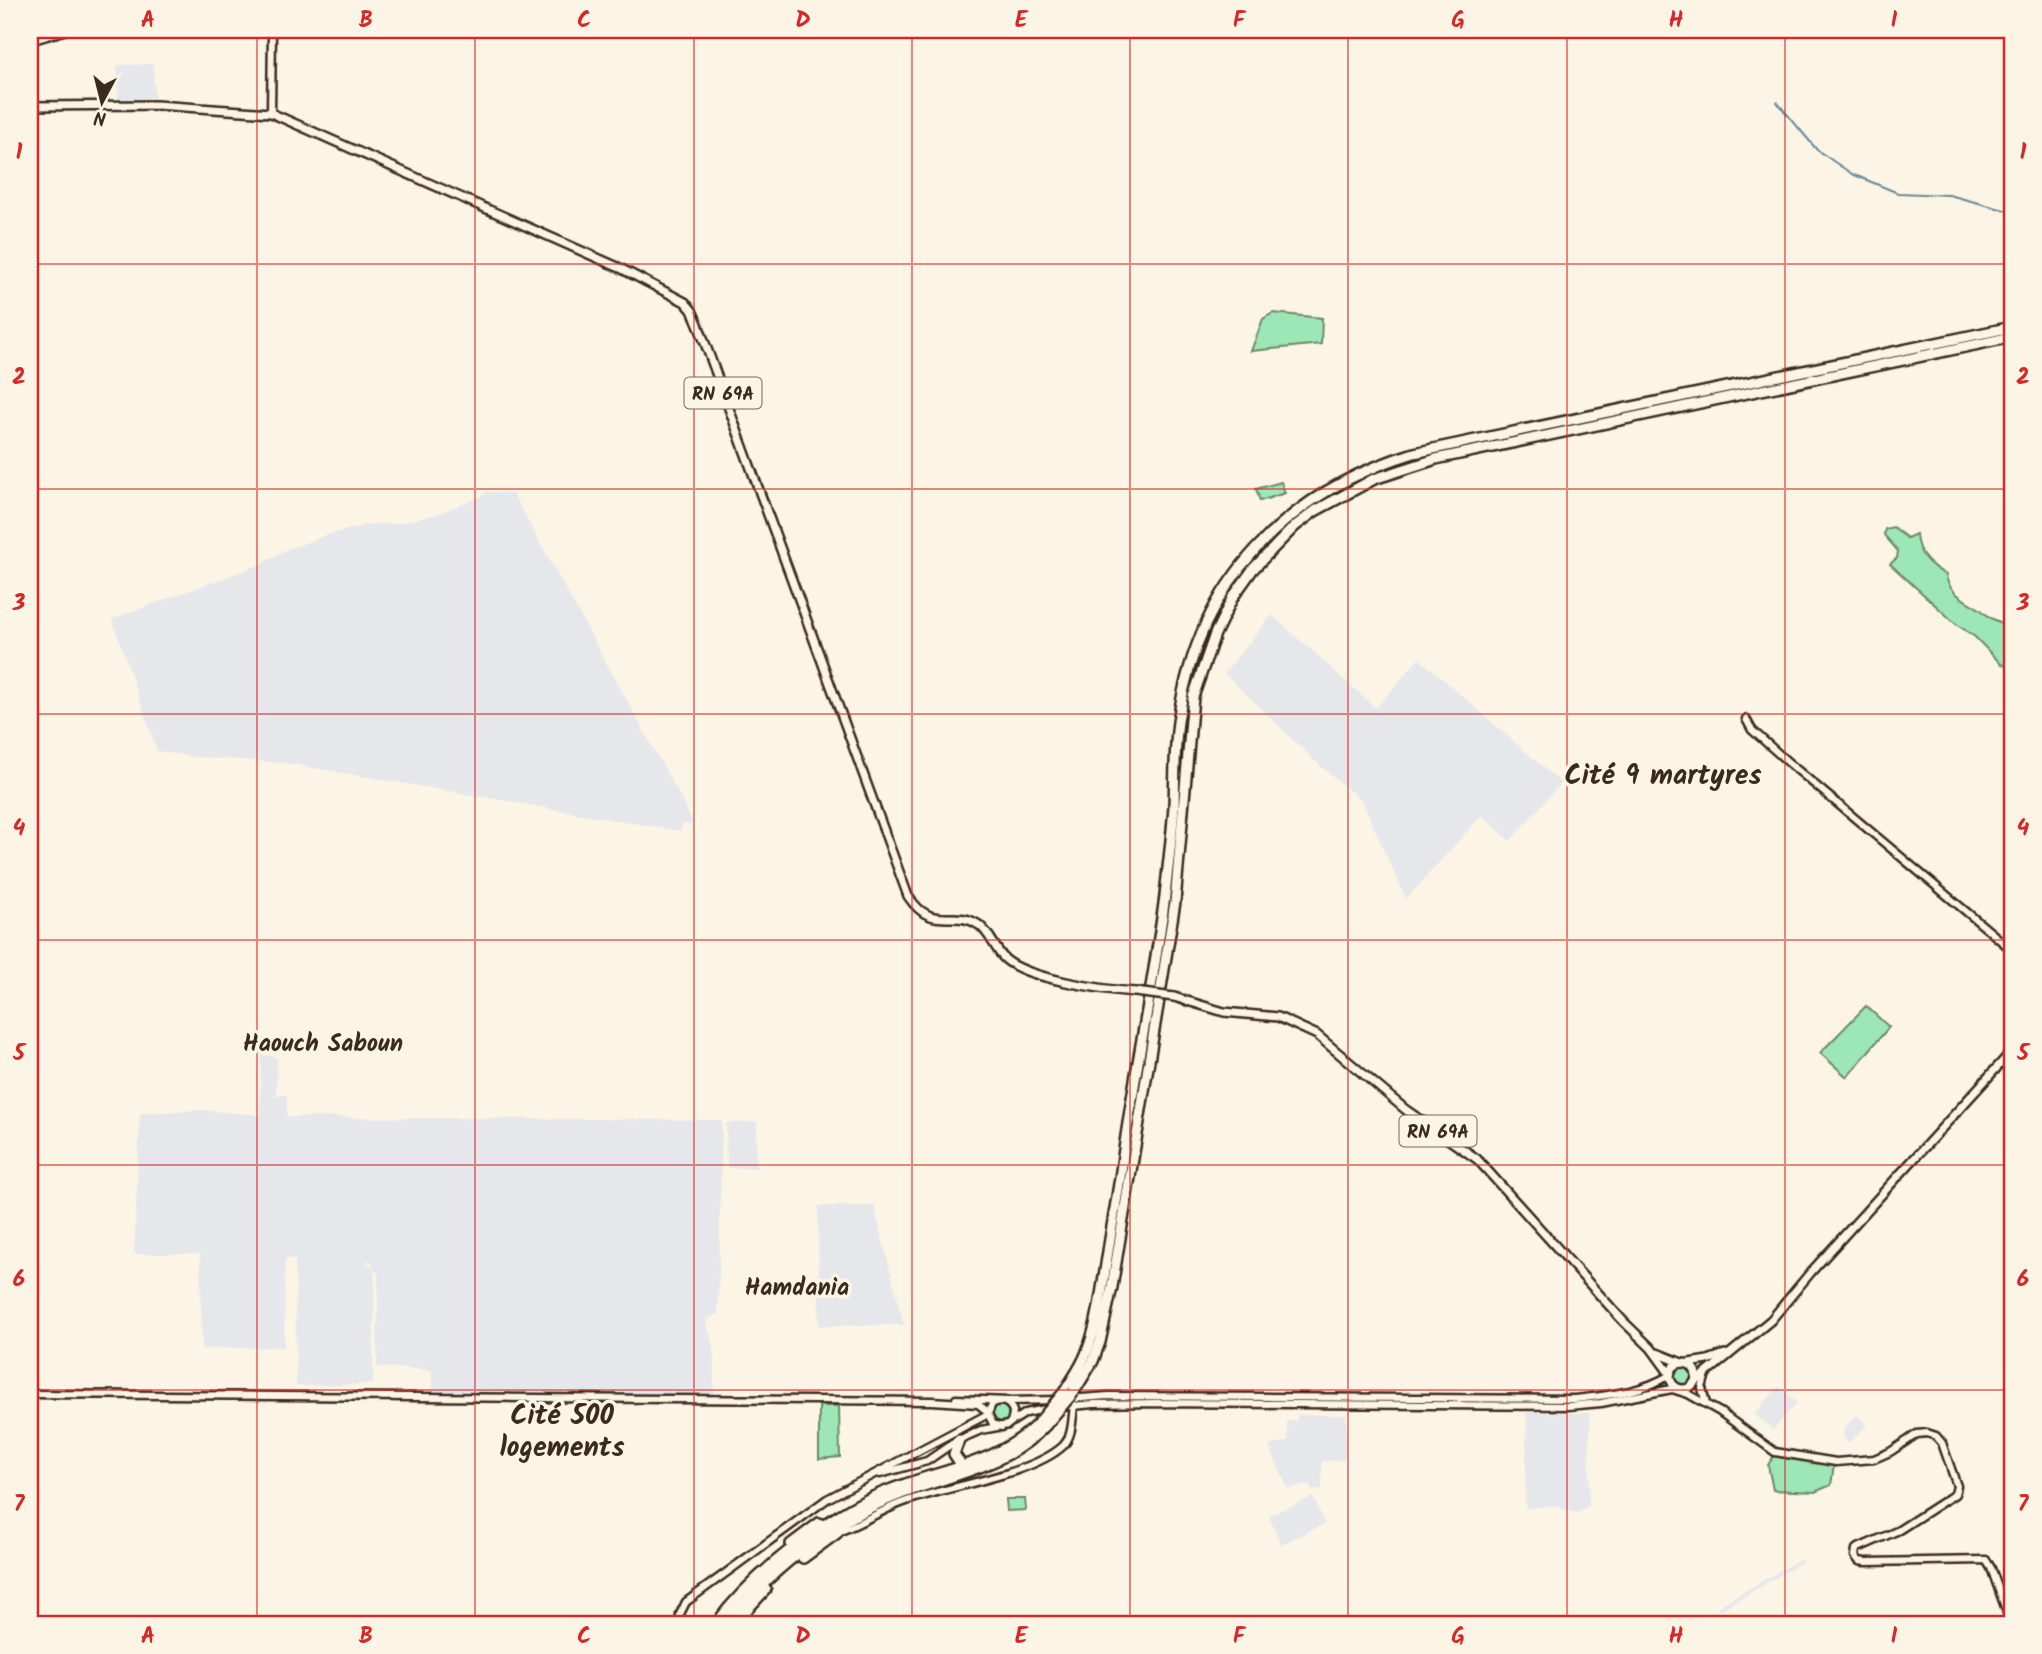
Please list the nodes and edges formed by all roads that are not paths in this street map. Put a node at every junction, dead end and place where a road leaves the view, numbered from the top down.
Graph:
1 (67, 30) edge
2 (272, 30) edge
3 (30, 41) edge
4 (30, 106) edge
5 (271, 113) junction
6 (2012, 327) edge
7 (2012, 337) edge
8 (1746, 719) dead end
9 (2012, 950) edge
10 (2012, 1051) edge
11 (1651, 1348) junction
12 (1738, 1348) junction
13 (1684, 1363) junction
14 (1670, 1374) junction
15 (1698, 1382) junction
16 (1669, 1388) junction
17 (1680, 1388) junction
18 (1070, 1392) junction
19 (30, 1394) edge
20 (1688, 1394) junction
21 (932, 1401) junction
22 (1001, 1401) junction
23 (1074, 1405) junction
24 (1714, 1409) junction
25 (988, 1413) junction
26 (1010, 1423) junction
27 (1043, 1423) junction
28 (1002, 1427) junction
29 (960, 1440) junction
30 (962, 1466) junction
31 (862, 1479) junction
32 (912, 1482) junction
33 (874, 1505) junction
34 (838, 1532) junction
35 (679, 1624) edge
36 (710, 1624) edge
37 (716, 1624) edge
38 (726, 1624) edge
39 (734, 1624) edge
40 (2011, 1624) edge

1 - 3 main road
2 - 5 main road
4 - 5 main road, RN 69A
5 - 11 main road, RN 69A, bridge
6 - 18 highway
7 - 18 highway
8 - 9 main road
10 - 12 main road
11 - 13 main road, RN 69A
11 - 14 main road, RN 69A
12 - 13 main road
12 - 15 main road
13 - 14 main road
13 - 15 main road
14 - 17 main road
14 - 22 main road
15 - 17 main road
15 - 24 main road
16 - 17 main road
16 - 20 main road
16 - 23 main road
17 - 20 main road
18 - 27 highway, bridge
19 - 21 main road
20 - 24 main road
21 - 22 main road
21 - 25 main road
22 - 25 main road
22 - 26 main road
23 - 26 main road
23 - 34 main road
24 - 40 main road
25 - 28 main road
25 - 31 main road
26 - 28 main road
27 - 30 highway
27 - 33 highway
28 - 29 main road
29 - 30 highway
29 - 31 main road
30 - 32 highway
31 - 35 main road
32 - 36 highway
32 - 37 highway
33 - 34 highway
33 - 38 highway
34 - 39 highway

